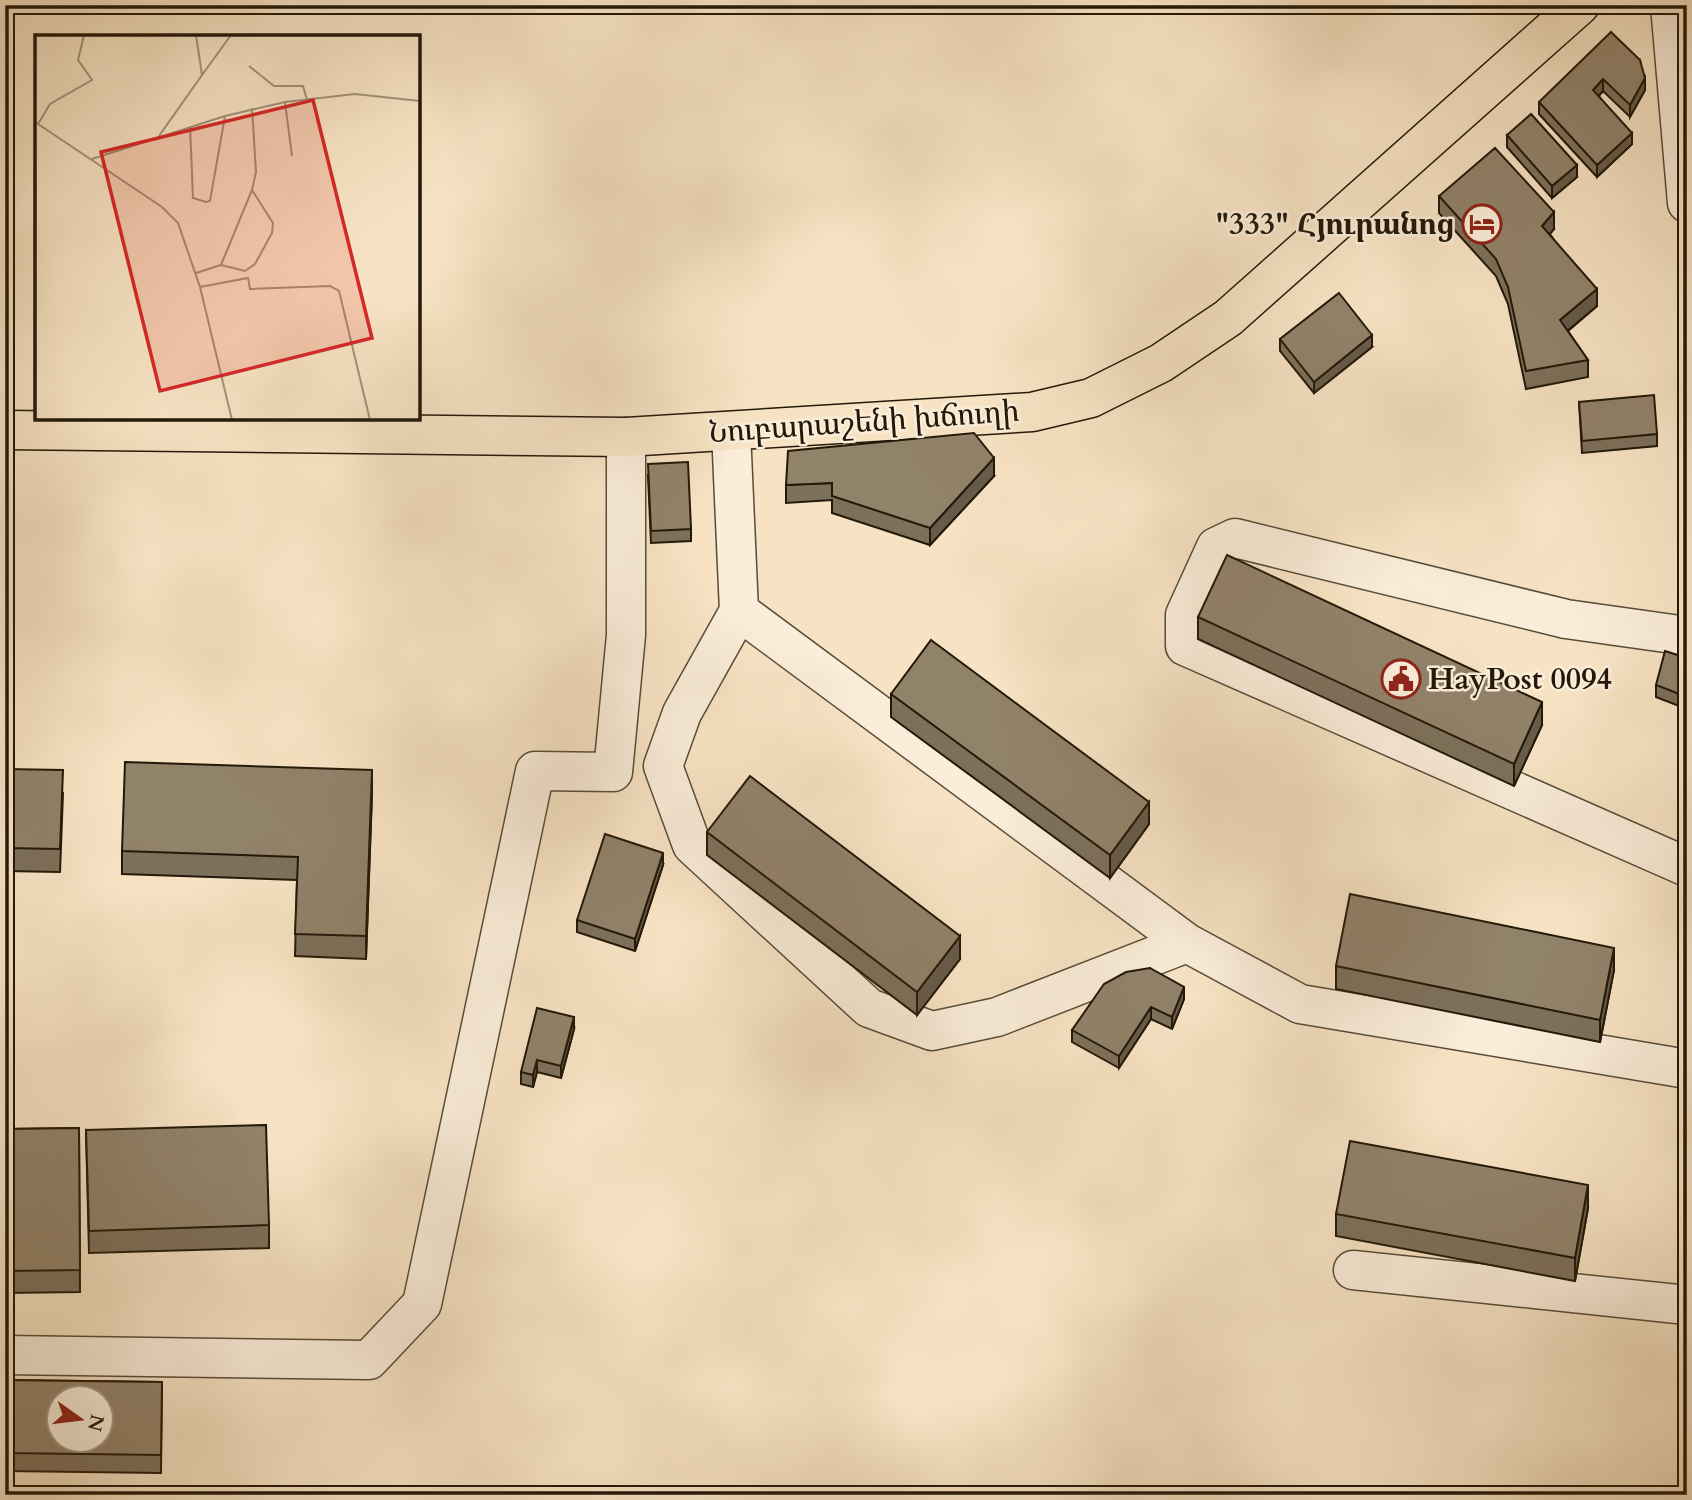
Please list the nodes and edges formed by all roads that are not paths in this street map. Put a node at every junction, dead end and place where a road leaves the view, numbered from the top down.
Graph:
1 (1580, 5) edge
2 (1670, 5) edge
3 (1687, 203) edge
4 (5, 430) edge
5 (731, 431) junction
6 (626, 437) junction
7 (739, 611) junction
8 (1687, 636) edge
9 (1687, 867) edge
10 (1187, 943) junction
11 (1687, 1069) edge
12 (1353, 1270) dead end
13 (1687, 1304) edge
14 (5, 1355) edge

1 - 5 main road, Նուբարաշենի խճուղի
2 - 3 lane
4 - 6 main road, Նուբարաշենի խճուղի
5 - 6 main road, Նուբարաշենի խճուղի
5 - 7 lane
6 - 14 lane
7 - 10 lane
7 - 10 lane
8 - 9 lane
10 - 11 lane
12 - 13 lane

